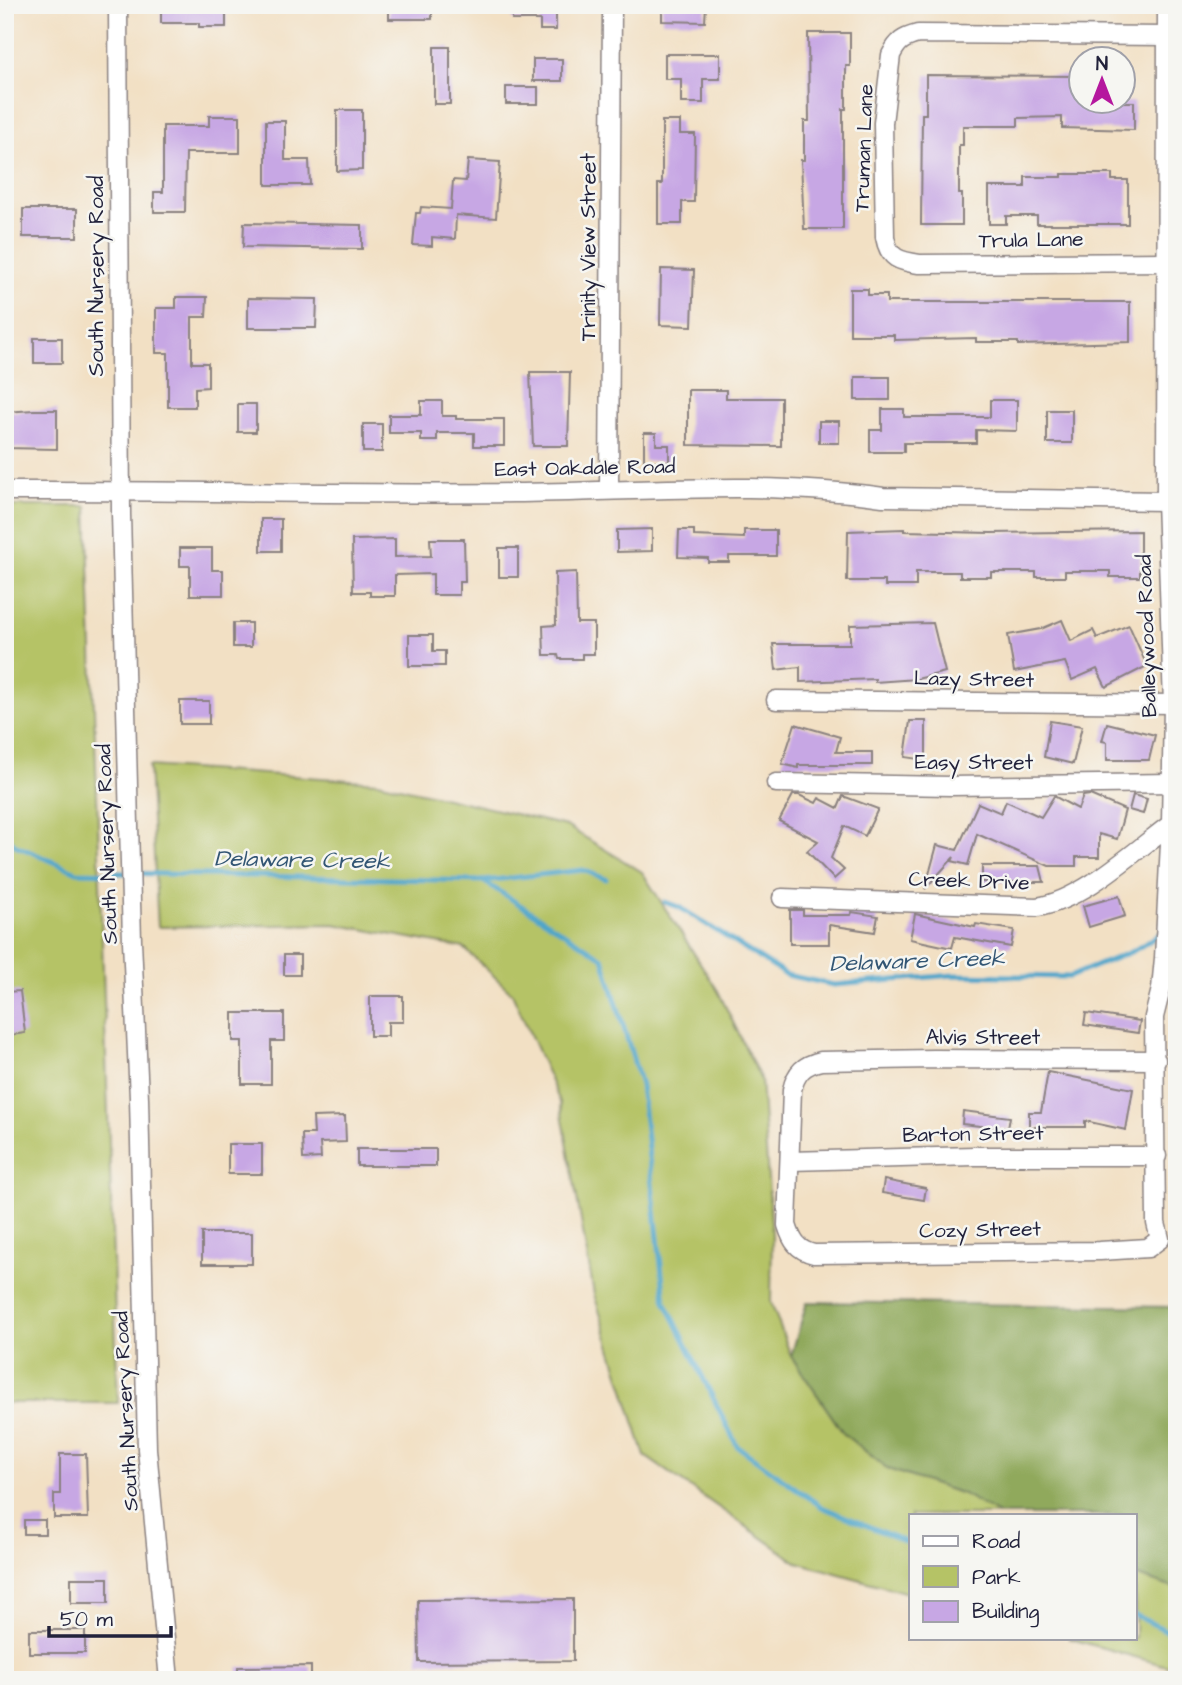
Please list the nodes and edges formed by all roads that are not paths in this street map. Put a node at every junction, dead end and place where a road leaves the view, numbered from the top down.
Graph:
1 (118, 5) edge
2 (612, 5) edge
3 (1167, 5) edge
4 (1167, 36) junction
5 (1172, 95) edge
6 (896, 259) joint
7 (1167, 262) junction
8 (608, 489) junction
9 (120, 490) junction
10 (5, 491) edge
11 (1166, 501) junction
12 (776, 700) dead end
13 (1173, 704) junction
14 (776, 783) dead end
15 (1172, 783) junction
16 (1171, 824) junction
17 (782, 898) dead end
18 (1156, 1060) junction
19 (1157, 1156) junction
20 (790, 1161) junction
21 (1156, 1223) joint
22 (169, 1680) edge

1 - 9 street, South Nursery Road
2 - 8 street, Trinity View Street
3 - 4 street, Balleywood Road
4 - 5 street, Balleywood Road
4 - 6 street, Truman Lane
5 - 7 street, Balleywood Road
6 - 7 street, Trula Lane
7 - 11 street, Balleywood Road
8 - 9 street, East Oakdale Road
8 - 11 street, East Oakdale Road
9 - 10 street, East Oakdale Road
9 - 22 street, South Nursery Road
11 - 13 street, Balleywood Road
12 - 13 street, Lazy Street
13 - 15 street, Balleywood Road
14 - 15 street, Easy Street
15 - 16 street, Balleywood Road
16 - 17 street, Creek Drive
16 - 18 street, Balleywood Road
18 - 19 street, Balleywood Road
18 - 20 street, Alvis Street
19 - 20 street, Barton Street
19 - 21 street, Balleywood Road
20 - 21 street, Cozy Street

